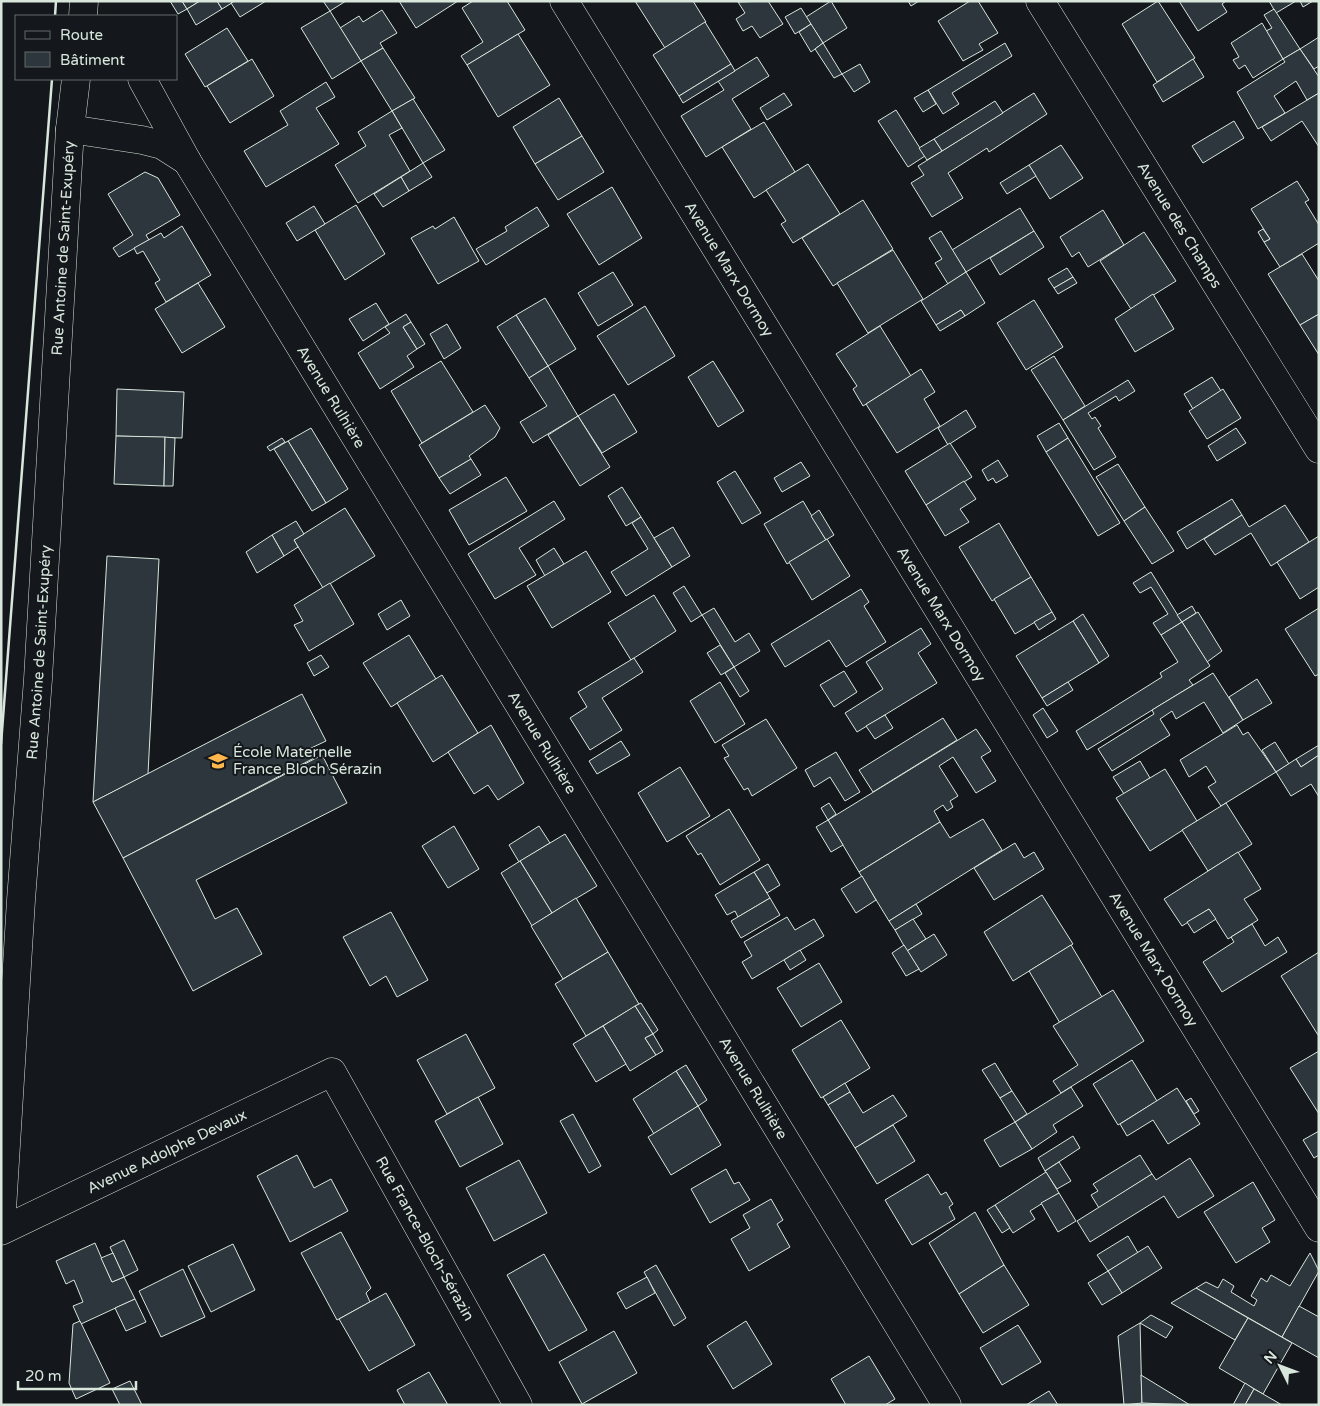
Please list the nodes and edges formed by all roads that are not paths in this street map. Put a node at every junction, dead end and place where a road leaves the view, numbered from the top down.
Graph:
1 (564, 1) edge
2 (1040, 1) edge
3 (76, 80) edge
4 (143, 80) edge
5 (70, 129) junction
6 (187, 161) junction
7 (1319, 448) edge
8 (332, 1072) joint
9 (1, 1226) edge
10 (1319, 1228) edge
11 (1, 1231) edge
12 (518, 1405) edge
13 (947, 1405) edge

1 - 10 street, Avenue Marx Dormoy
2 - 7 street, Avenue des Champs
3 - 5 street, Rue Antoine de Saint-Exupéry
4 - 6 street, Avenue Rulhière
5 - 6 street
5 - 9 street, Rue Antoine de Saint-Exupéry
6 - 13 street, Avenue Rulhière
8 - 11 street, Avenue Adolphe Devaux
8 - 12 street, Rue France-Bloch-Sérazin

